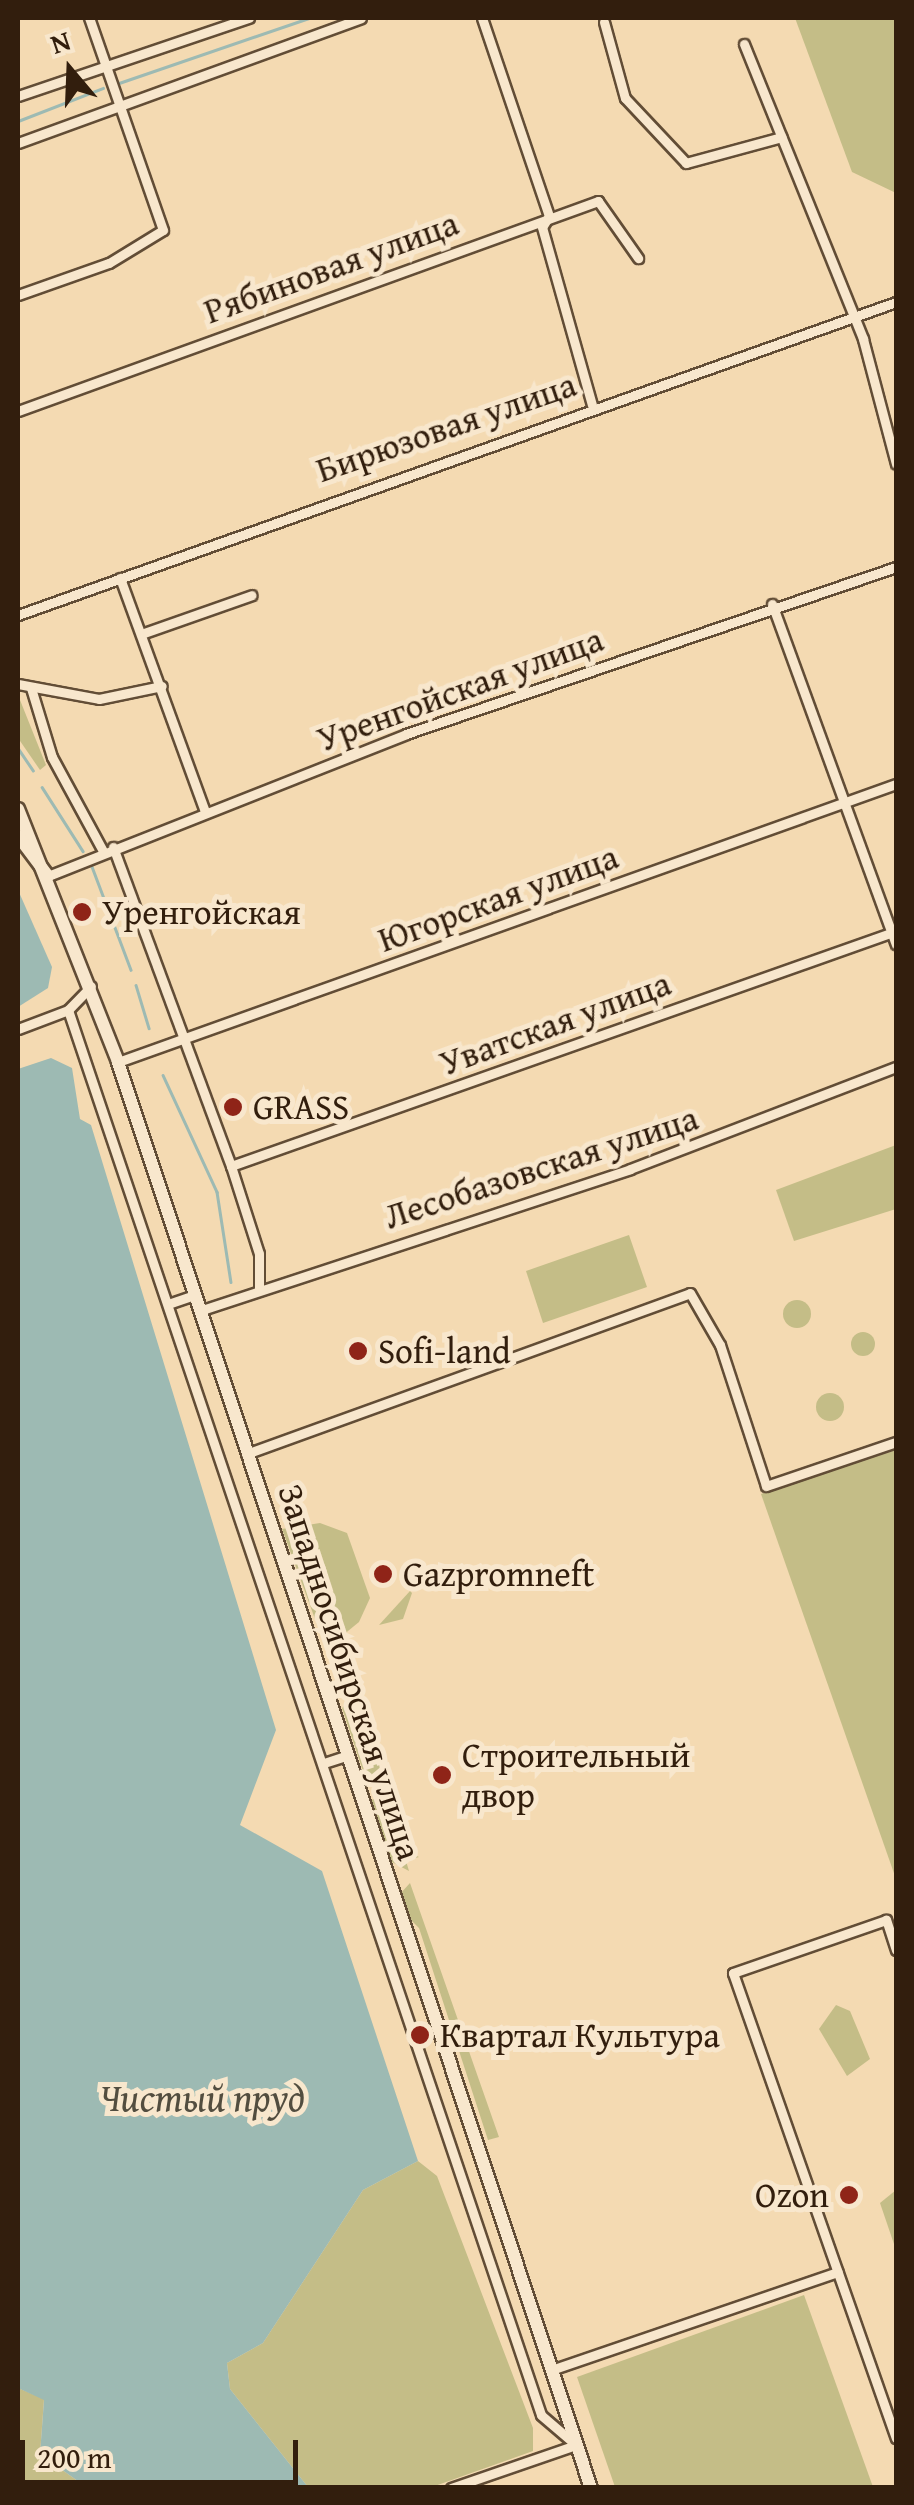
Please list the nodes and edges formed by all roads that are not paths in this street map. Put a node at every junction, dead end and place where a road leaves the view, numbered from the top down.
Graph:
1 (89, 18) edge
2 (248, 18) edge
3 (361, 18) edge
4 (482, 18) edge
5 (604, 22) dead end
6 (744, 44) dead end
7 (104, 65) junction
8 (18, 96) edge
9 (119, 98) junction
10 (782, 137) junction
11 (18, 143) edge
12 (549, 216) junction
13 (638, 258) dead end
14 (18, 295) edge
15 (896, 302) edge
16 (852, 316) junction
17 (592, 405) junction
18 (18, 411) edge
19 (896, 464) edge
20 (896, 567) edge
21 (120, 578) junction
22 (252, 595) dead end
23 (772, 604) junction
24 (18, 614) edge
25 (144, 633) junction
26 (18, 684) edge
27 (162, 686) junction
28 (31, 688) junction
29 (896, 784) edge
30 (844, 802) junction
31 (18, 809) edge
32 (206, 812) junction
33 (22, 824) edge
34 (18, 836) edge
35 (108, 848) junction
36 (48, 876) junction
37 (895, 931) edge
38 (896, 944) edge
39 (92, 985) junction
40 (68, 1010) junction
41 (18, 1029) edge
42 (188, 1038) junction
43 (118, 1062) junction
44 (896, 1067) edge
45 (142, 1135) junction
46 (118, 1143) junction
47 (231, 1166) junction
48 (166, 1210) junction
49 (143, 1218) junction
50 (259, 1288) junction
51 (194, 1295) junction
52 (171, 1303) junction
53 (199, 1312) junction
54 (896, 1442) edge
55 (246, 1454) junction
56 (286, 1578) junction
57 (265, 1581) junction
58 (346, 1756) junction
59 (324, 1763) junction
60 (404, 1934) junction
61 (382, 1941) junction
62 (896, 1950) edge
63 (838, 2272) junction
64 (551, 2370) junction
65 (896, 2438) edge
66 (576, 2445) junction
67 (450, 2488) edge
68 (591, 2488) edge

1 - 7 street
2 - 7 street
3 - 9 street
4 - 12 street
5 - 10 street
6 - 10 street
7 - 8 street
7 - 9 street
9 - 11 street
9 - 14 street
10 - 16 street
12 - 13 street, Рябиновая улица
12 - 17 street
12 - 18 street, Рябиновая улица
15 - 16 street, Бирюзовая улица
16 - 17 street, Бирюзовая улица
16 - 19 street
17 - 21 street, Бирюзовая улица
20 - 23 street, Уренгойская улица
21 - 24 street, Бирюзовая улица
21 - 25 street
22 - 25 street
23 - 30 street
23 - 32 street, Уренгойская улица
25 - 27 street
26 - 28 street
27 - 28 street
27 - 32 street
28 - 35 street
29 - 30 street, Югорская улица
30 - 37 street
30 - 42 street, Югорская улица
31 - 33 main road, Западносибирская улица
32 - 35 street, Уренгойская улица
33 - 36 main road, Западносибирская улица
34 - 36 main road, Западносибирская улица
35 - 36 street, Уренгойская улица
35 - 42 street
36 - 39 main road, Западносибирская улица
37 - 38 street
37 - 47 street, Уватская улица
39 - 40 street
39 - 43 main road, Западносибирская улица
40 - 41 street
40 - 46 street
42 - 43 street, Югорская улица
42 - 47 street
43 - 45 main road, Западносибирская улица
44 - 50 street, Лесобазовская улица
45 - 46 street
45 - 48 main road, Западносибирская улица
46 - 49 street
47 - 50 street
48 - 49 street
48 - 51 main road, Западносибирская улица
49 - 52 street
50 - 53 street, Лесобазовская улица
51 - 52 street
51 - 53 main road, Западносибирская улица
52 - 57 street
53 - 55 main road, Западносибирская улица
54 - 55 street
55 - 56 main road, Западносибирская улица
56 - 57 street
56 - 58 main road, Западносибирская улица
57 - 59 street
58 - 59 street
58 - 60 main road, Западносибирская улица
59 - 61 street
60 - 61 street
60 - 64 main road, Западносибирская улица
61 - 66 street
62 - 63 street
63 - 64 street
63 - 65 street
64 - 66 main road, Западносибирская улица
66 - 67 street
66 - 68 main road, Западносибирская улица

